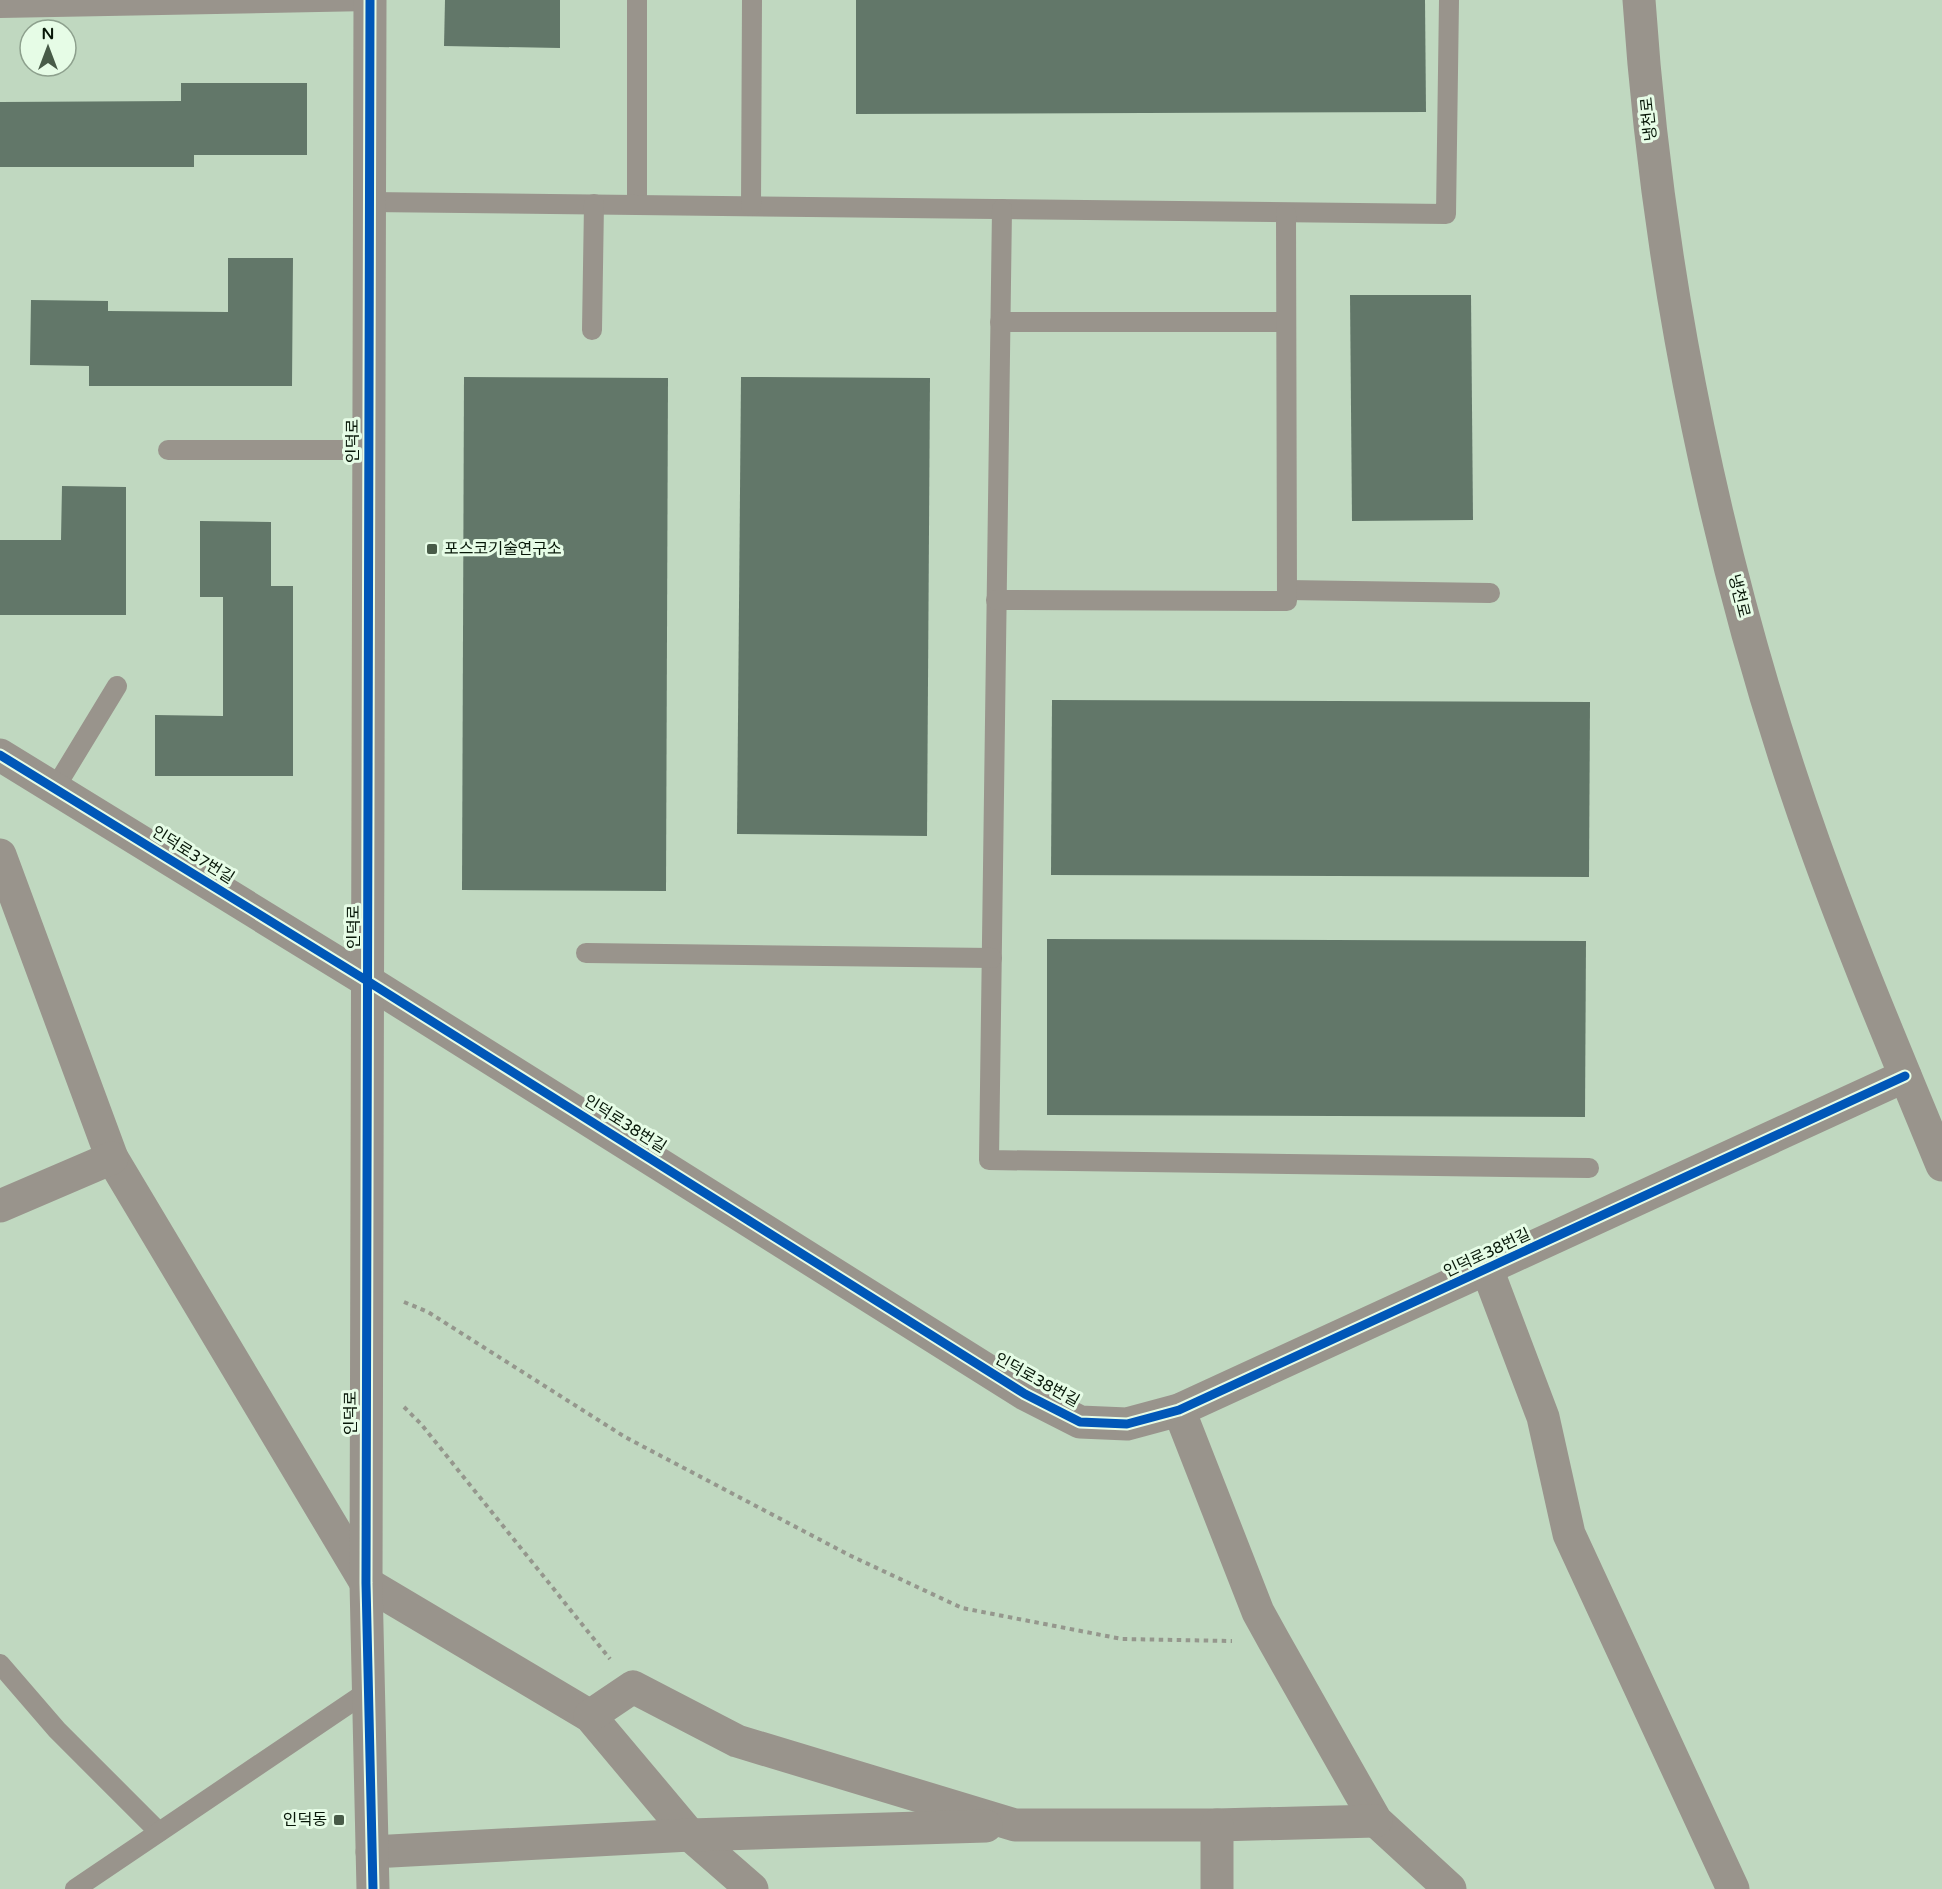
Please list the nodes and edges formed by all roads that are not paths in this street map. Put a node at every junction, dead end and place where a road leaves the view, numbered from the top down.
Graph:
1 (637, 0) edge
2 (752, 0) edge
3 (1449, 0) edge
4 (1639, 0) edge
5 (370, 1) edge
6 (0, 8) edge
7 (369, 202) junction
8 (594, 204) junction
9 (637, 204) junction
10 (751, 206) junction
11 (1002, 209) junction
12 (1286, 213) junction
13 (1000, 322) junction
14 (1286, 322) junction
15 (592, 330) dead end
16 (168, 450) dead end
17 (368, 450) junction
18 (1287, 590) junction
19 (1490, 593) dead end
20 (996, 600) junction
21 (117, 686) dead end
22 (0, 755) edge
23 (55, 788) junction
24 (0, 855) edge
25 (586, 953) dead end
26 (992, 958) junction
27 (369, 982) junction
28 (1905, 1076) junction
29 (112, 1158) junction
30 (1942, 1165) edge
31 (1589, 1168) dead end
32 (0, 1206) edge
33 (1487, 1269) junction
34 (1179, 1410) junction
35 (366, 1584) junction
36 (0, 1664) edge
37 (368, 1691) junction
38 (590, 1716) junction
39 (1376, 1821) junction
40 (1014, 1825) junction
41 (1216, 1825) junction
42 (159, 1832) junction
43 (690, 1835) junction
44 (372, 1852) junction
45 (75, 1889) edge
46 (373, 1889) edge
47 (752, 1889) edge
48 (1217, 1889) edge
49 (1450, 1889) edge
50 (1733, 1889) edge

1 - 9 lane
2 - 10 lane
3 - 12 lane
4 - 28 street, 냉천로
5 - 6 lane
5 - 7 street, 인덕로
7 - 8 lane
7 - 17 street, 인덕로
8 - 9 lane
8 - 15 lane
9 - 10 lane
10 - 11 lane
11 - 12 lane
11 - 13 lane
12 - 14 lane
13 - 14 lane
13 - 20 lane
14 - 18 lane
16 - 17 lane
17 - 27 street, 인덕로
18 - 19 lane
18 - 20 lane
20 - 26 lane
21 - 23 lane
22 - 23 street, 인덕로37번길
23 - 27 street, 인덕로37번길
24 - 29 street
25 - 26 lane
26 - 31 lane
27 - 34 street, 인덕로38번길
27 - 35 street, 인덕로
28 - 30 street, 냉천로
28 - 33 street, 인덕로38번길
29 - 32 street
29 - 35 street
33 - 34 street, 인덕로38번길
33 - 50 street
34 - 39 street
35 - 37 street, 인덕로
35 - 38 street
36 - 42 lane
37 - 42 lane
37 - 44 street, 인덕로
38 - 40 street
38 - 43 street
39 - 41 street
39 - 49 street
40 - 41 street
40 - 43 street
41 - 48 street
42 - 45 lane
43 - 44 street
43 - 47 street
44 - 46 street, 인덕로

